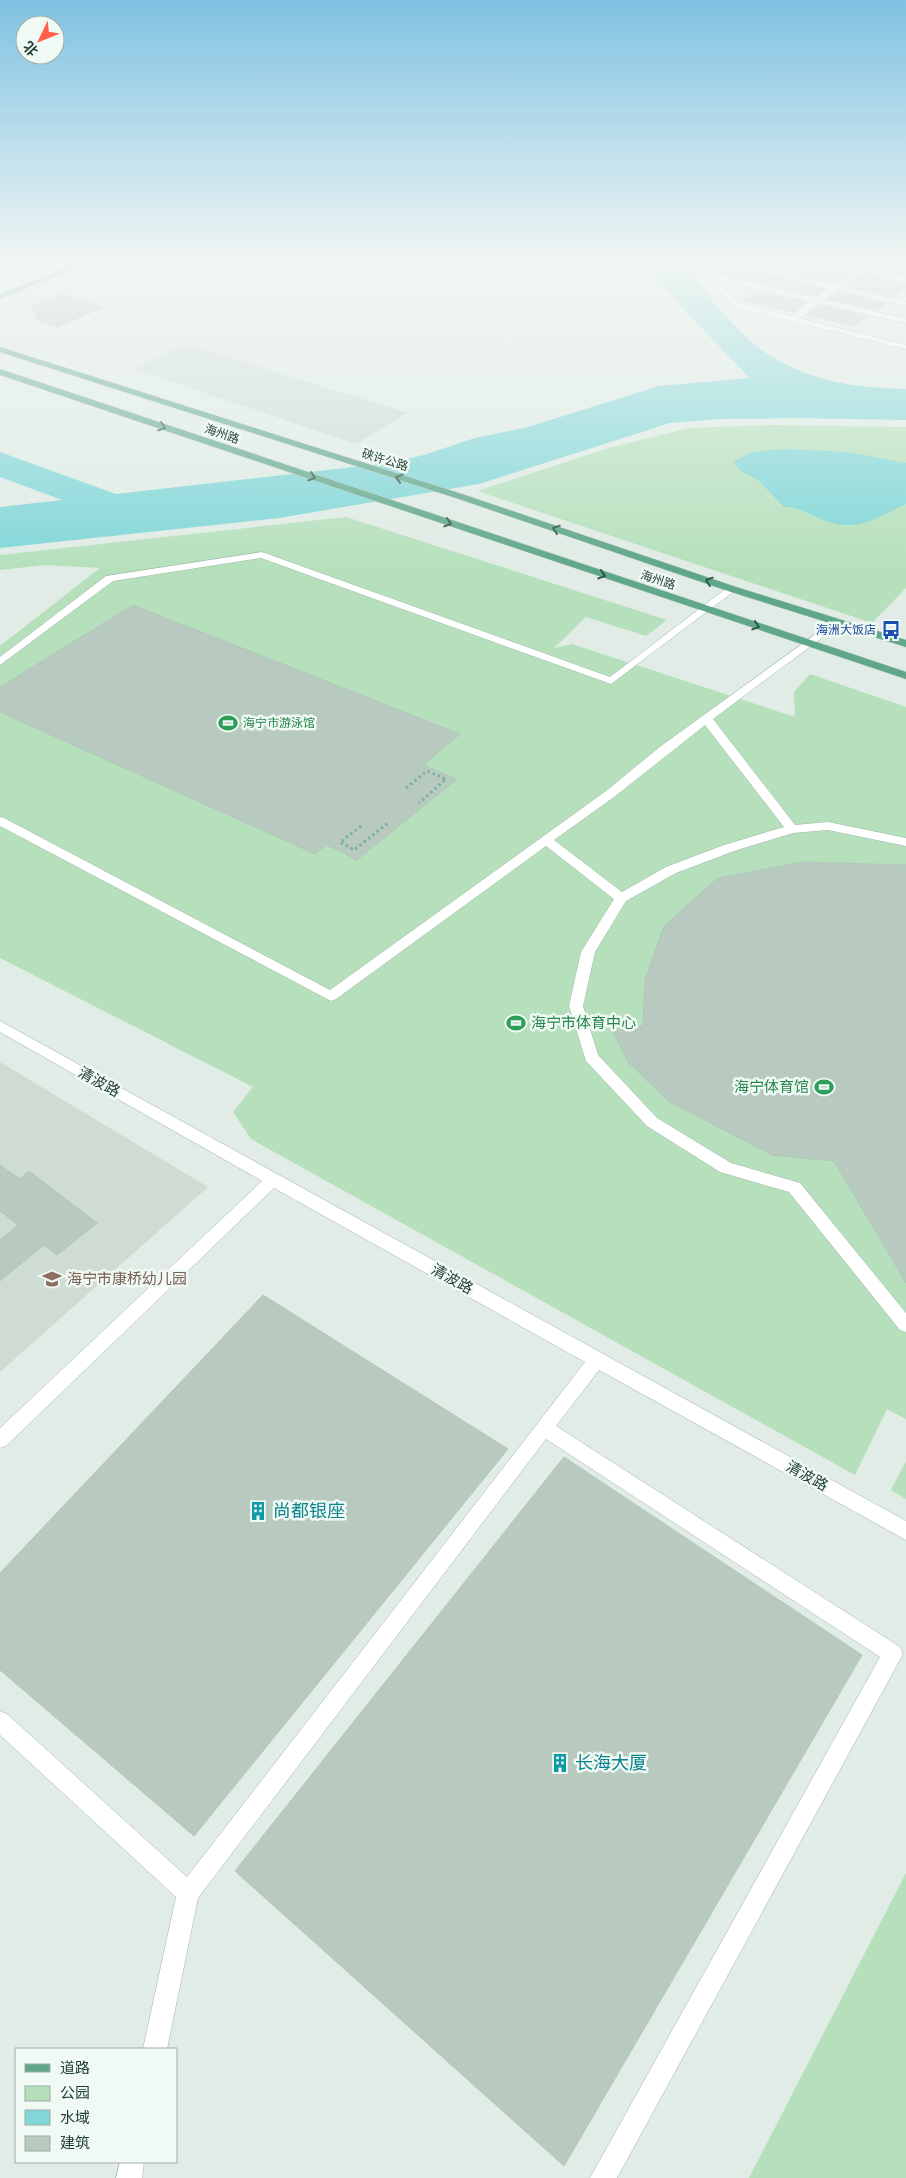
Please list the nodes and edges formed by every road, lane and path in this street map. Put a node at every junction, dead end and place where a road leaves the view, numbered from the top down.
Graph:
1 (51, 366) edge
2 (0, 372) edge
3 (301, 447) joint
4 (462, 497) joint
5 (732, 589) junction
6 (705, 609) junction
7 (838, 621) junction
8 (809, 644) junction
9 (906, 644) edge
10 (0, 662) edge
11 (906, 676) edge
12 (707, 719) junction
13 (406, 788) dead end
14 (419, 802) dead end
15 (0, 821) edge
16 (388, 823) dead end
17 (361, 826) dead end
18 (792, 829) junction
19 (546, 840) junction
20 (906, 842) edge
21 (621, 898) junction
22 (0, 1026) edge
23 (273, 1180) junction
24 (906, 1325) edge
25 (596, 1359) junction
26 (544, 1428) junction
27 (0, 1440) edge
28 (906, 1531) edge
29 (0, 1721) edge
30 (188, 1893) junction
31 (156, 2048) edge
32 (132, 2163) edge
33 (129, 2178) edge
34 (603, 2178) edge

1 - 3 main road, 海州路
2 -> 6 main road, 海州路
4 -> 3 main road, 硖许公路
5 -> 4 main road, 海州路
5 - 6 street
5 - 7 main road, 海州路
6 -> 8 main road, 海州路
6 - 10 street
7 - 8 street
7 - 9 main road, 海州路
8 - 11 main road, 海州路
8 - 12 street
12 - 18 street
12 - 19 street
13 - 14 path
15 - 19 street
16 - 17 path
18 - 20 street
18 - 21 street
19 - 21 street
21 - 24 street
22 - 23 street, 清波路
23 - 25 street, 清波路
23 - 27 street
25 - 26 street
25 - 28 street, 清波路
26 - 30 street
26 - 34 street
29 - 30 street
30 - 31 street
32 - 33 street

